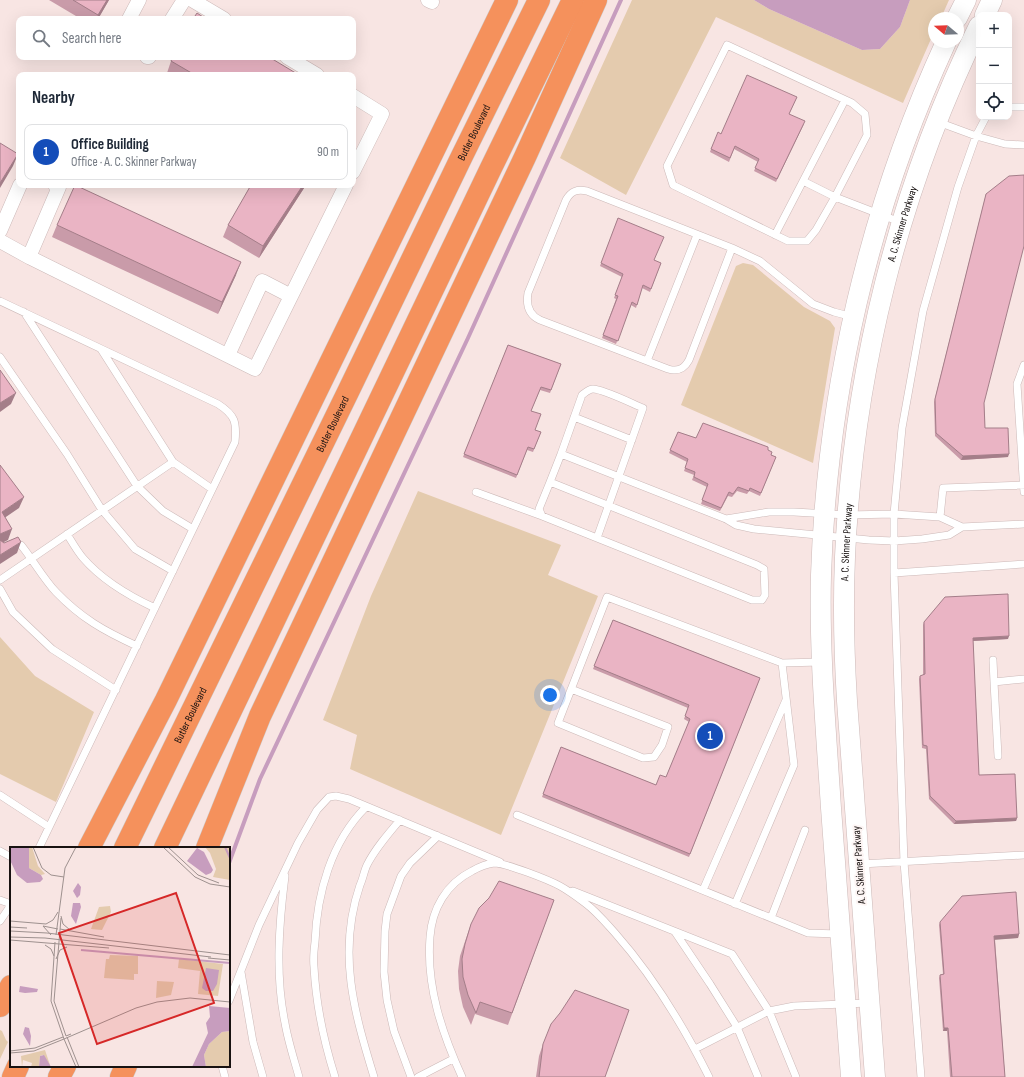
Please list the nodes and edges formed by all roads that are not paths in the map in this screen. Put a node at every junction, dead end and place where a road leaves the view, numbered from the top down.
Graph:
1 (139, 0) edge
2 (184, 0) edge
3 (192, 0) edge
4 (507, 0) edge
5 (539, 0) edge
6 (573, 0) edge
7 (596, 0) edge
8 (966, 0) edge
9 (992, 0) edge
10 (960, 12) edge
11 (986, 12) edge
12 (131, 16) edge
13 (174, 16) edge
14 (219, 16) edge
15 (976, 33) edge
16 (943, 48) edge
17 (292, 60) edge
18 (312, 72) edge
19 (356, 98) edge
20 (845, 100) junction
21 (1024, 107) edge
22 (1012, 108) edge
23 (984, 120) edge
24 (937, 122) junction
25 (976, 136) junction
26 (1024, 144) edge
27 (356, 166) edge
28 (803, 181) junction
29 (19, 188) edge
30 (59, 188) edge
31 (345, 188) edge
32 (835, 197) junction
33 (880, 215) junction
34 (902, 223) junction
35 (0, 231) edge
36 (697, 235) junction
37 (775, 235) junction
38 (0, 241) edge
39 (732, 248) junction
40 (29, 257) junction
41 (291, 296) junction
42 (0, 301) edge
43 (24, 312) junction
44 (853, 318) junction
45 (100, 348) junction
46 (228, 355) junction
47 (0, 357) edge
48 (647, 361) junction
49 (1024, 364) edge
50 (574, 417) junction
51 (632, 440) junction
52 (561, 454) junction
53 (173, 462) junction
54 (618, 477) junction
55 (550, 482) junction
56 (1024, 485) edge
57 (137, 486) junction
58 (212, 489) junction
59 (476, 492) dead end
60 (1024, 492) edge
61 (608, 506) junction
62 (102, 510) junction
63 (825, 513) junction
64 (847, 514) junction
65 (894, 514) junction
66 (542, 516) junction
67 (940, 518) junction
68 (726, 519) junction
69 (1024, 524) edge
70 (962, 527) junction
71 (193, 529) junction
72 (67, 534) junction
73 (823, 535) junction
74 (846, 537) junction
75 (597, 538) junction
76 (894, 541) junction
77 (0, 549) edge
78 (32, 558) junction
79 (1024, 564) edge
80 (173, 571) junction
81 (894, 573) junction
82 (0, 580) edge
83 (0, 589) edge
84 (155, 608) junction
85 (137, 646) junction
86 (993, 660) dead end
87 (821, 662) junction
88 (782, 663) junction
89 (1024, 679) edge
90 (994, 682) junction
91 (571, 689) junction
92 (116, 690) junction
93 (787, 699) junction
94 (998, 756) dead end
95 (0, 795) edge
96 (366, 807) junction
97 (517, 815) dead end
98 (400, 820) junction
99 (49, 827) junction
100 (805, 830) dead end
101 (438, 836) junction
102 (39, 847) edge
103 (90, 847) edge
104 (125, 847) edge
105 (165, 847) edge
106 (206, 847) edge
107 (0, 851) edge
108 (1024, 855) edge
109 (10, 856) edge
110 (904, 862) junction
111 (859, 864) junction
112 (510, 866) junction
113 (285, 870) junction
114 (560, 886) junction
115 (703, 890) junction
116 (0, 900) edge
117 (735, 904) junction
118 (10, 905) edge
119 (10, 906) edge
120 (771, 918) junction
121 (0, 921) edge
122 (675, 931) junction
123 (841, 934) junction
124 (241, 971) junction
125 (10, 977) edge
126 (0, 986) edge
127 (10, 988) edge
128 (230, 998) edge
129 (870, 1003) junction
130 (846, 1004) junction
131 (0, 1006) edge
132 (769, 1011) junction
133 (737, 1027) junction
134 (695, 1049) junction
135 (453, 1059) junction
136 (17, 1067) edge
137 (64, 1067) edge
138 (126, 1067) edge
139 (222, 1067) edge
140 (0, 1076) edge
141 (3, 1077) edge
142 (12, 1077) edge
143 (59, 1077) edge
144 (122, 1077) edge
145 (225, 1077) edge
146 (263, 1077) edge
147 (299, 1077) edge
148 (335, 1077) edge
149 (374, 1077) edge
150 (410, 1077) edge
151 (418, 1077) edge
152 (462, 1077) edge
153 (708, 1077) edge
154 (758, 1077) edge
155 (796, 1077) edge
156 (851, 1077) edge
157 (875, 1077) edge
158 (921, 1077) edge

1 - 12 street
2 - 13 street
3 - 14 street
4 - 103 highway
5 - 104 highway, Butler Boulevard
6 - 105 highway
7 - 106 highway
8 - 10 main road
9 - 11 main road
15 - 24 main road, A. C. Skinner Parkway
16 - 33 main road, A. C. Skinner Parkway
17 - 18 street
19 - 27 street
20 - 28 lane
20 - 32 lane
20 - 37 lane
21 - 22 lane
23 - 25 lane
24 - 25 lane
24 - 34 main road, A. C. Skinner Parkway
25 - 26 lane
25 - 65 lane
28 - 32 lane
28 - 37 lane
29 - 35 street
30 - 40 street
31 - 41 street
32 - 33 lane
32 - 37 lane
33 - 34 lane
33 - 44 main road, A. C. Skinner Parkway
34 - 64 main road, A. C. Skinner Parkway
36 - 39 lane
36 - 48 lane
36 - 48 lane
38 - 40 street
39 - 44 lane
39 - 48 lane
40 - 46 street
41 - 46 street
41 - 46 street
42 - 43 lane
43 - 45 lane
43 - 57 lane
44 - 63 main road, A. C. Skinner Parkway
45 - 53 lane
45 - 58 lane
47 - 62 lane
49 - 56 lane
50 - 51 lane
50 - 51 lane
50 - 52 lane
51 - 54 lane
52 - 54 lane
52 - 55 lane
53 - 57 lane
53 - 58 lane
54 - 61 lane
54 - 68 lane
55 - 61 lane
55 - 66 lane
56 - 60 lane
56 - 67 lane
57 - 62 lane
57 - 71 lane
58 - 71 lane
59 - 66 lane
61 - 75 lane
61 - 75 lane
62 - 72 lane
62 - 80 lane
63 - 64 lane
63 - 68 lane
63 - 73 main road, A. C. Skinner Parkway
64 - 65 lane
64 - 74 main road, A. C. Skinner Parkway
65 - 67 lane
65 - 76 lane
66 - 75 lane
67 - 70 lane
68 - 73 lane
69 - 70 lane
70 - 76 lane
71 - 80 lane
72 - 78 lane
72 - 84 lane
73 - 74 lane
73 - 87 main road, A. C. Skinner Parkway
74 - 76 lane
74 - 111 main road, A. C. Skinner Parkway
76 - 81 lane
77 - 78 lane
78 - 82 lane
78 - 85 lane
79 - 81 lane
80 - 84 lane
81 - 110 lane
83 - 92 lane
84 - 85 lane
85 - 92 lane
86 - 90 lane
87 - 88 lane
87 - 123 main road, A. C. Skinner Parkway
88 - 91 lane
88 - 93 lane
89 - 90 lane
90 - 94 lane
91 - 91 lane
92 - 99 lane
93 - 115 lane
93 - 117 lane
95 - 99 lane
96 - 98 lane
96 - 113 lane
96 - 148 lane
97 - 115 lane
98 - 101 lane
98 - 149 lane
99 - 102 lane
100 - 120 lane
101 - 112 lane
101 - 150 lane
107 - 109 lane
108 - 110 lane
110 - 111 lane
110 - 158 lane
111 - 129 main road, A. C. Skinner Parkway
112 - 114 lane
112 - 135 lane
113 - 124 lane
113 - 147 lane
114 - 122 lane
114 - 134 lane
115 - 117 lane
116 - 118 lane
117 - 120 lane
119 - 121 lane
120 - 123 lane
122 - 132 lane
122 - 133 lane
123 - 130 main road, A. C. Skinner Parkway
124 - 128 lane
124 - 146 lane
125 - 126 highway
127 - 131 highway
129 - 130 lane
129 - 157 main road, A. C. Skinner Parkway
130 - 132 lane
130 - 156 main road, A. C. Skinner Parkway
132 - 133 lane
132 - 155 lane
133 - 134 lane
133 - 154 lane
134 - 153 lane
135 - 151 lane
135 - 152 lane
136 - 142 highway
137 - 143 highway
138 - 144 highway
139 - 145 lane
140 - 141 main road

